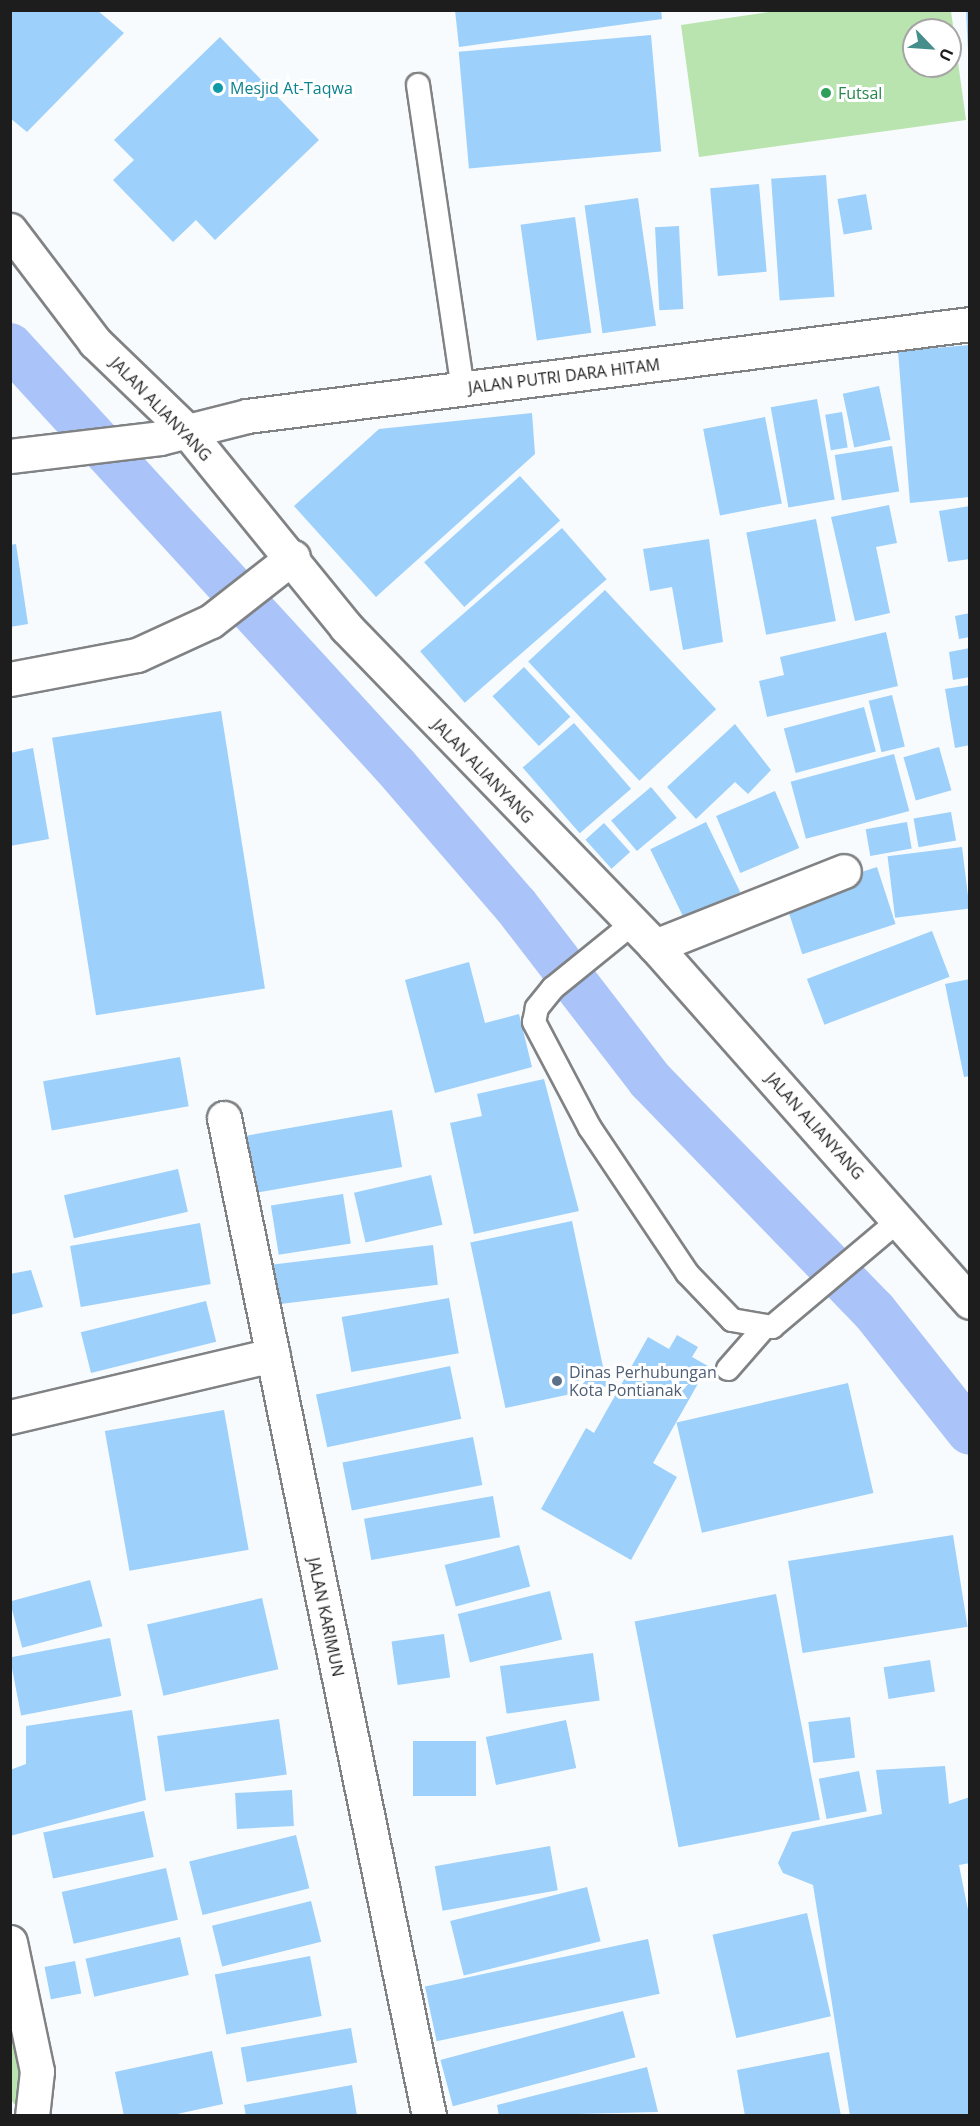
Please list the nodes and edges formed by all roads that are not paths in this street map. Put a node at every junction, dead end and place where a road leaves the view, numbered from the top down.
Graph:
1 (418, 85) dead end
2 (10, 230) edge
3 (969, 324) edge
4 (463, 388) junction
5 (173, 434) junction
6 (10, 456) edge
7 (293, 557) junction
8 (10, 679) edge
9 (844, 871) dead end
10 (632, 937) junction
11 (224, 1118) dead end
12 (888, 1229) junction
13 (969, 1302) edge
14 (763, 1329) junction
15 (273, 1355) junction
16 (728, 1369) dead end
17 (10, 1417) edge
18 (10, 1942) edge
19 (32, 2115) edge
20 (429, 2115) edge

1 - 4 lane
2 - 5 street, JALAN ALIANYANG
3 - 4 street, JALAN PUTRI DARA HITAM
4 - 5 street, JALAN PUTRI DARA HITAM
5 - 6 street, JALAN PUTRI DARA HITAM
5 - 7 street, JALAN ALIANYANG
7 - 8 street
7 - 10 street, JALAN ALIANYANG
9 - 10 street
10 - 12 street, JALAN ALIANYANG
10 - 14 lane
11 - 15 street, JALAN KARIMUN
12 - 13 street, JALAN ALIANYANG
12 - 14 lane
14 - 16 lane
15 - 17 street
15 - 20 street, JALAN KARIMUN
18 - 19 street

